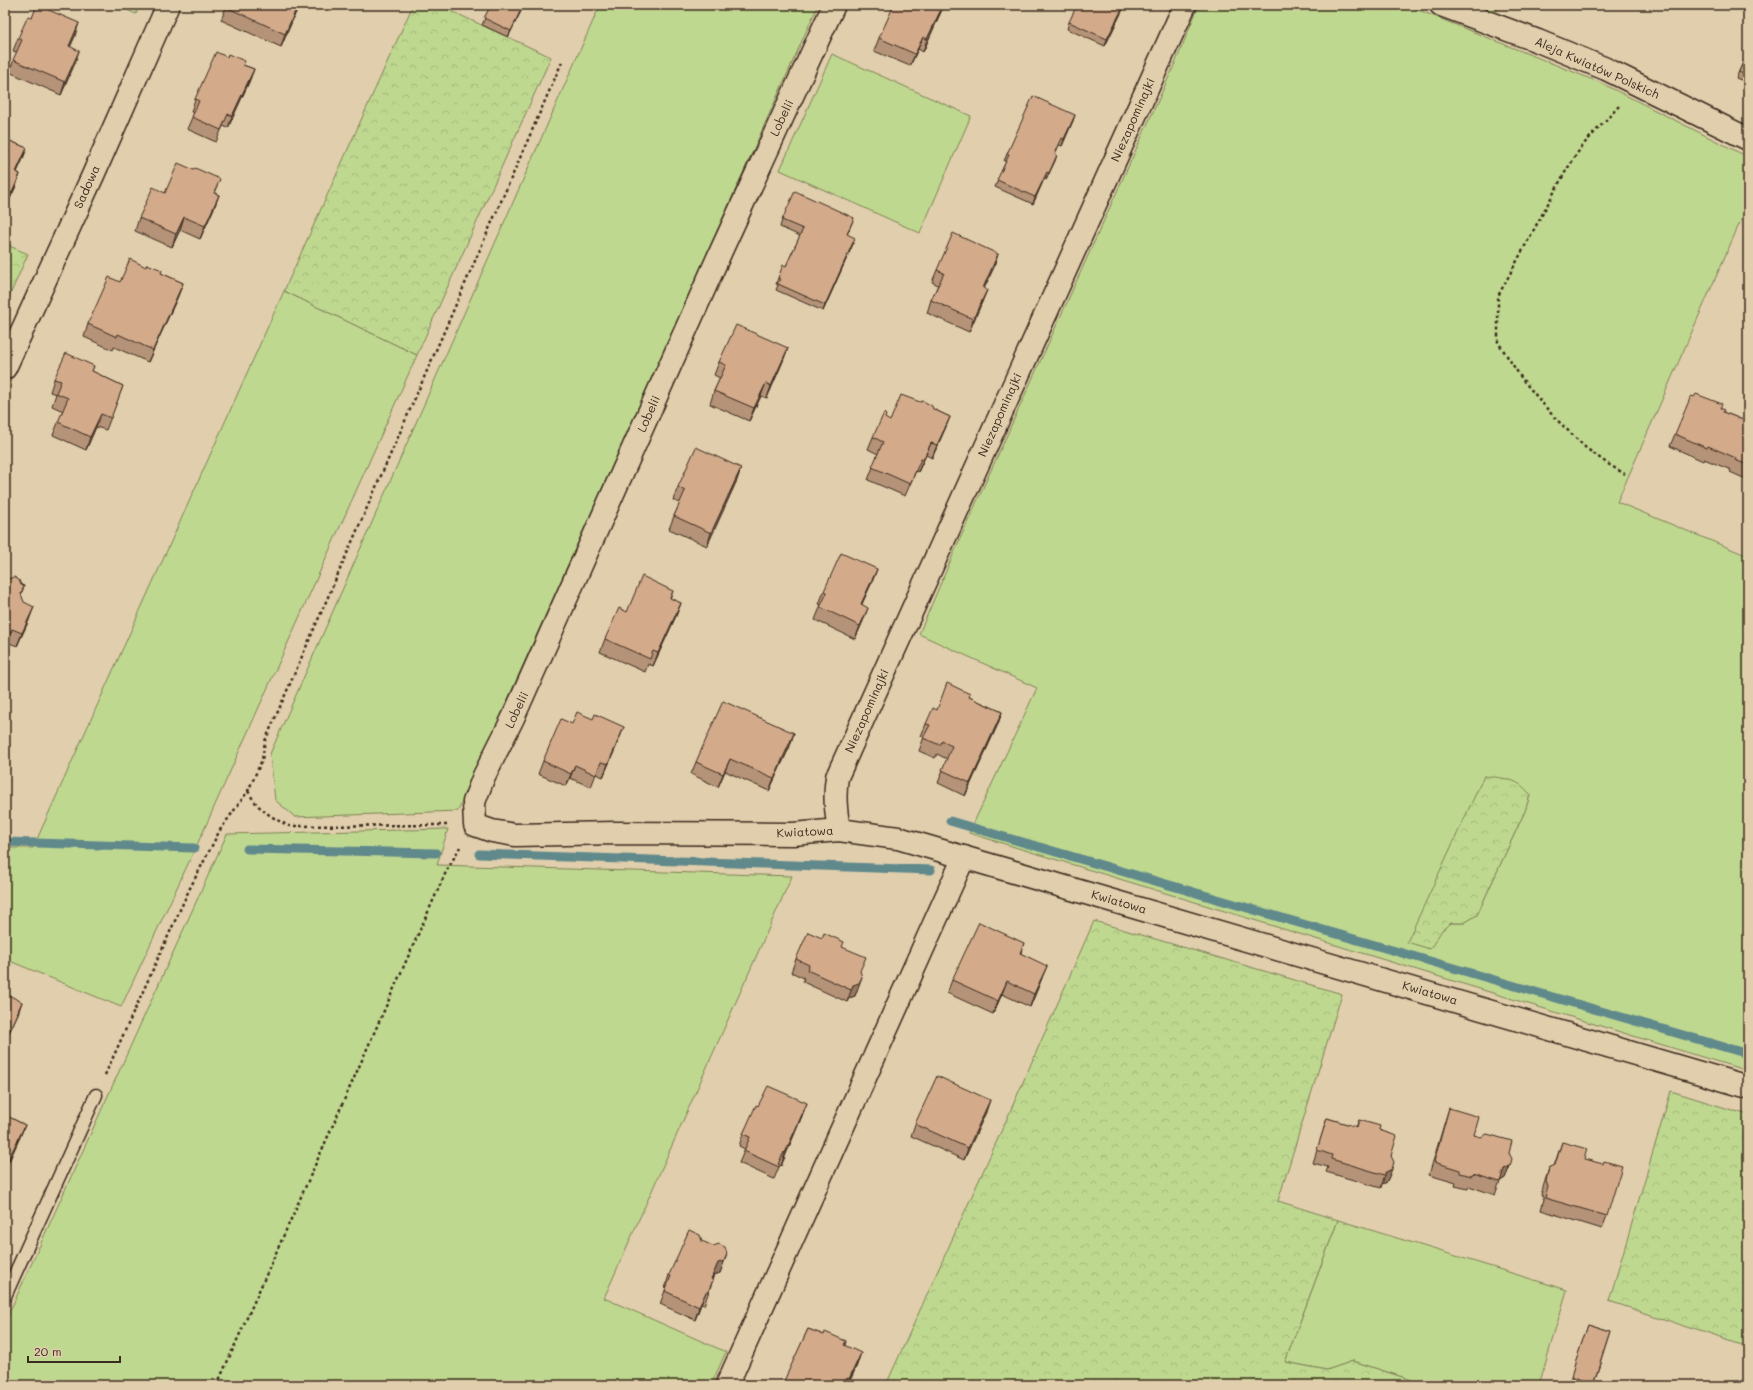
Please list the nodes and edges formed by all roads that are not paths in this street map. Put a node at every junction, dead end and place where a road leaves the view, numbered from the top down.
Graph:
1 (168, 5) edge
2 (834, 5) edge
3 (1185, 5) edge
4 (1442, 5) edge
5 (1748, 138) edge
6 (5, 368) edge
7 (475, 825) joint
8 (839, 830) junction
9 (964, 857) junction
10 (1748, 1087) edge
11 (96, 1095) road end
12 (5, 1296) edge
13 (727, 1385) edge

1 - 6 street, Sadowa
2 - 7 street, Lobelii
3 - 8 street, Niezapominajki
4 - 5 street, Aleja Kwiatów Polskich
7 - 8 street, Kwiatowa
8 - 9 street, Kwiatowa
9 - 10 street, Kwiatowa
9 - 13 street
11 - 12 lane

